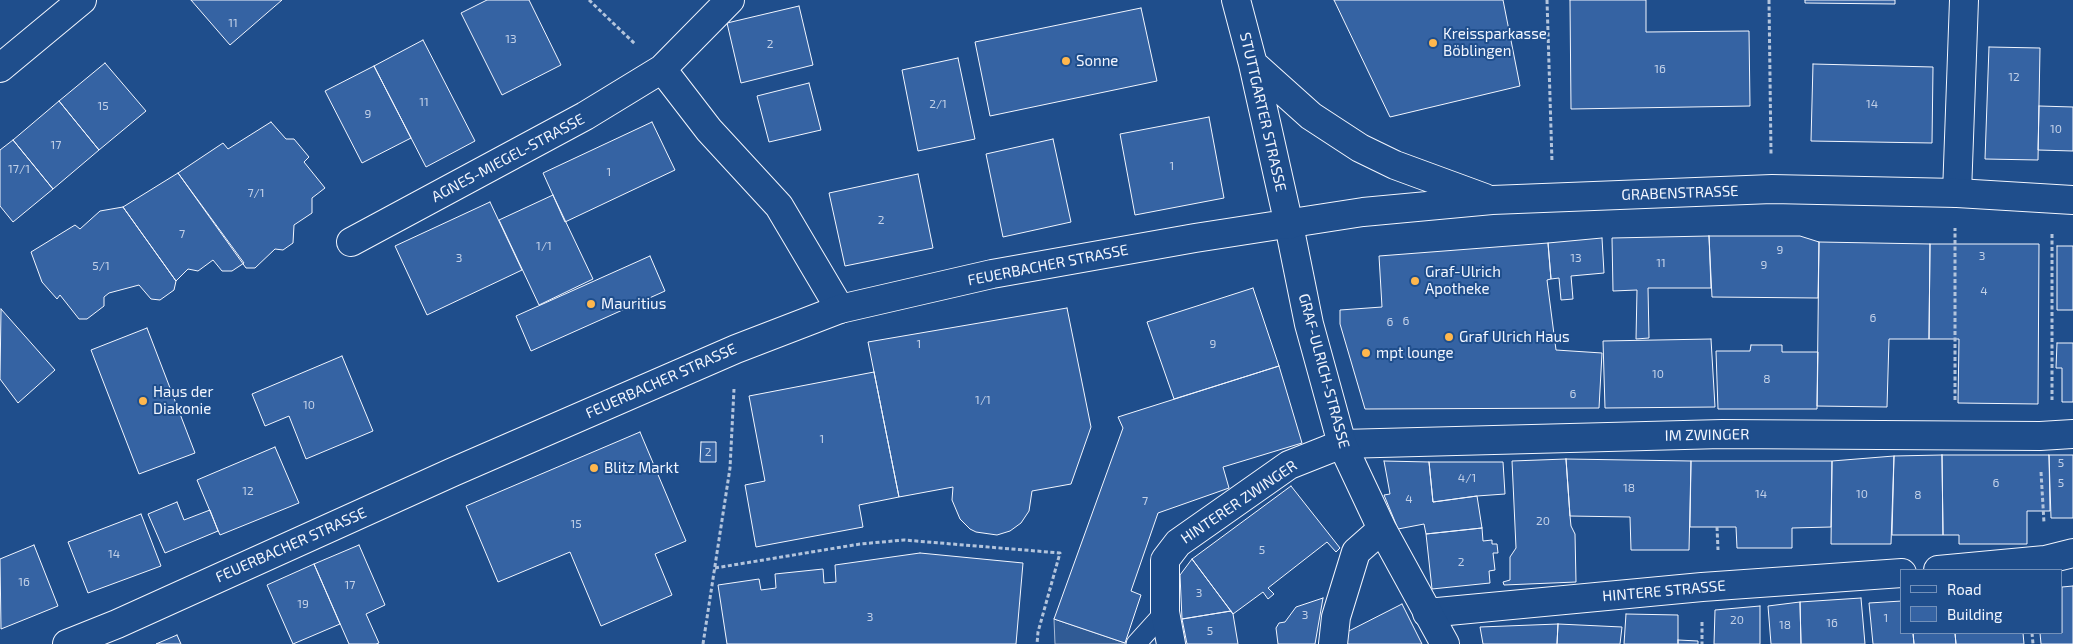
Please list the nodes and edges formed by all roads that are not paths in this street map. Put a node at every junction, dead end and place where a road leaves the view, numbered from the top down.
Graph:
1 (82, 0) edge
2 (730, 0) edge
3 (1236, 0) edge
4 (1964, 0) edge
5 (1253, 64) junction
6 (0, 68) edge
7 (662, 69) junction
8 (1957, 193) junction
9 (2062, 199) edge
10 (1492, 200) junction
11 (1289, 225) junction
12 (351, 242) dead end
13 (840, 309) junction
14 (2055, 435) edge
15 (1342, 444) junction
16 (1382, 529) junction
17 (2073, 553) edge
18 (1949, 569) edge
19 (1900, 573) edge
20 (1165, 612) junction
21 (1427, 613) junction
22 (67, 644) edge
23 (1136, 644) edge
24 (1171, 644) edge
25 (1334, 644) edge
26 (1445, 644) edge

1 - 6 street
2 - 7 street, AGNES-MIEGEL-STRASSE
3 - 5 street, STUTTGARTER STRASSE
4 - 8 street
5 - 10 street
5 - 11 street, STUTTGARTER STRASSE
7 - 12 street, AGNES-MIEGEL-STRASSE
7 - 13 street
8 - 9 street, GRABENSTRASSE
8 - 10 street, GRABENSTRASSE
10 - 11 street, GRABENSTRASSE
11 - 13 street, FEUERBACHER STRASSE
11 - 15 street, GRAF-ULRICH-STRASSE
13 - 22 street, FEUERBACHER STRASSE
14 - 15 street, IM ZWINGER
15 - 16 street, GRAF-ULRICH-STRASSE
15 - 20 street, HINTERER ZWINGER
16 - 21 street, GRAF-ULRICH-STRASSE
16 - 25 street
17 - 18 street
19 - 21 street, HINTERE STRASSE
20 - 23 lane
20 - 24 street, HINTERER ZWINGER
21 - 26 street, GRAF-ULRICH-STRASSE

